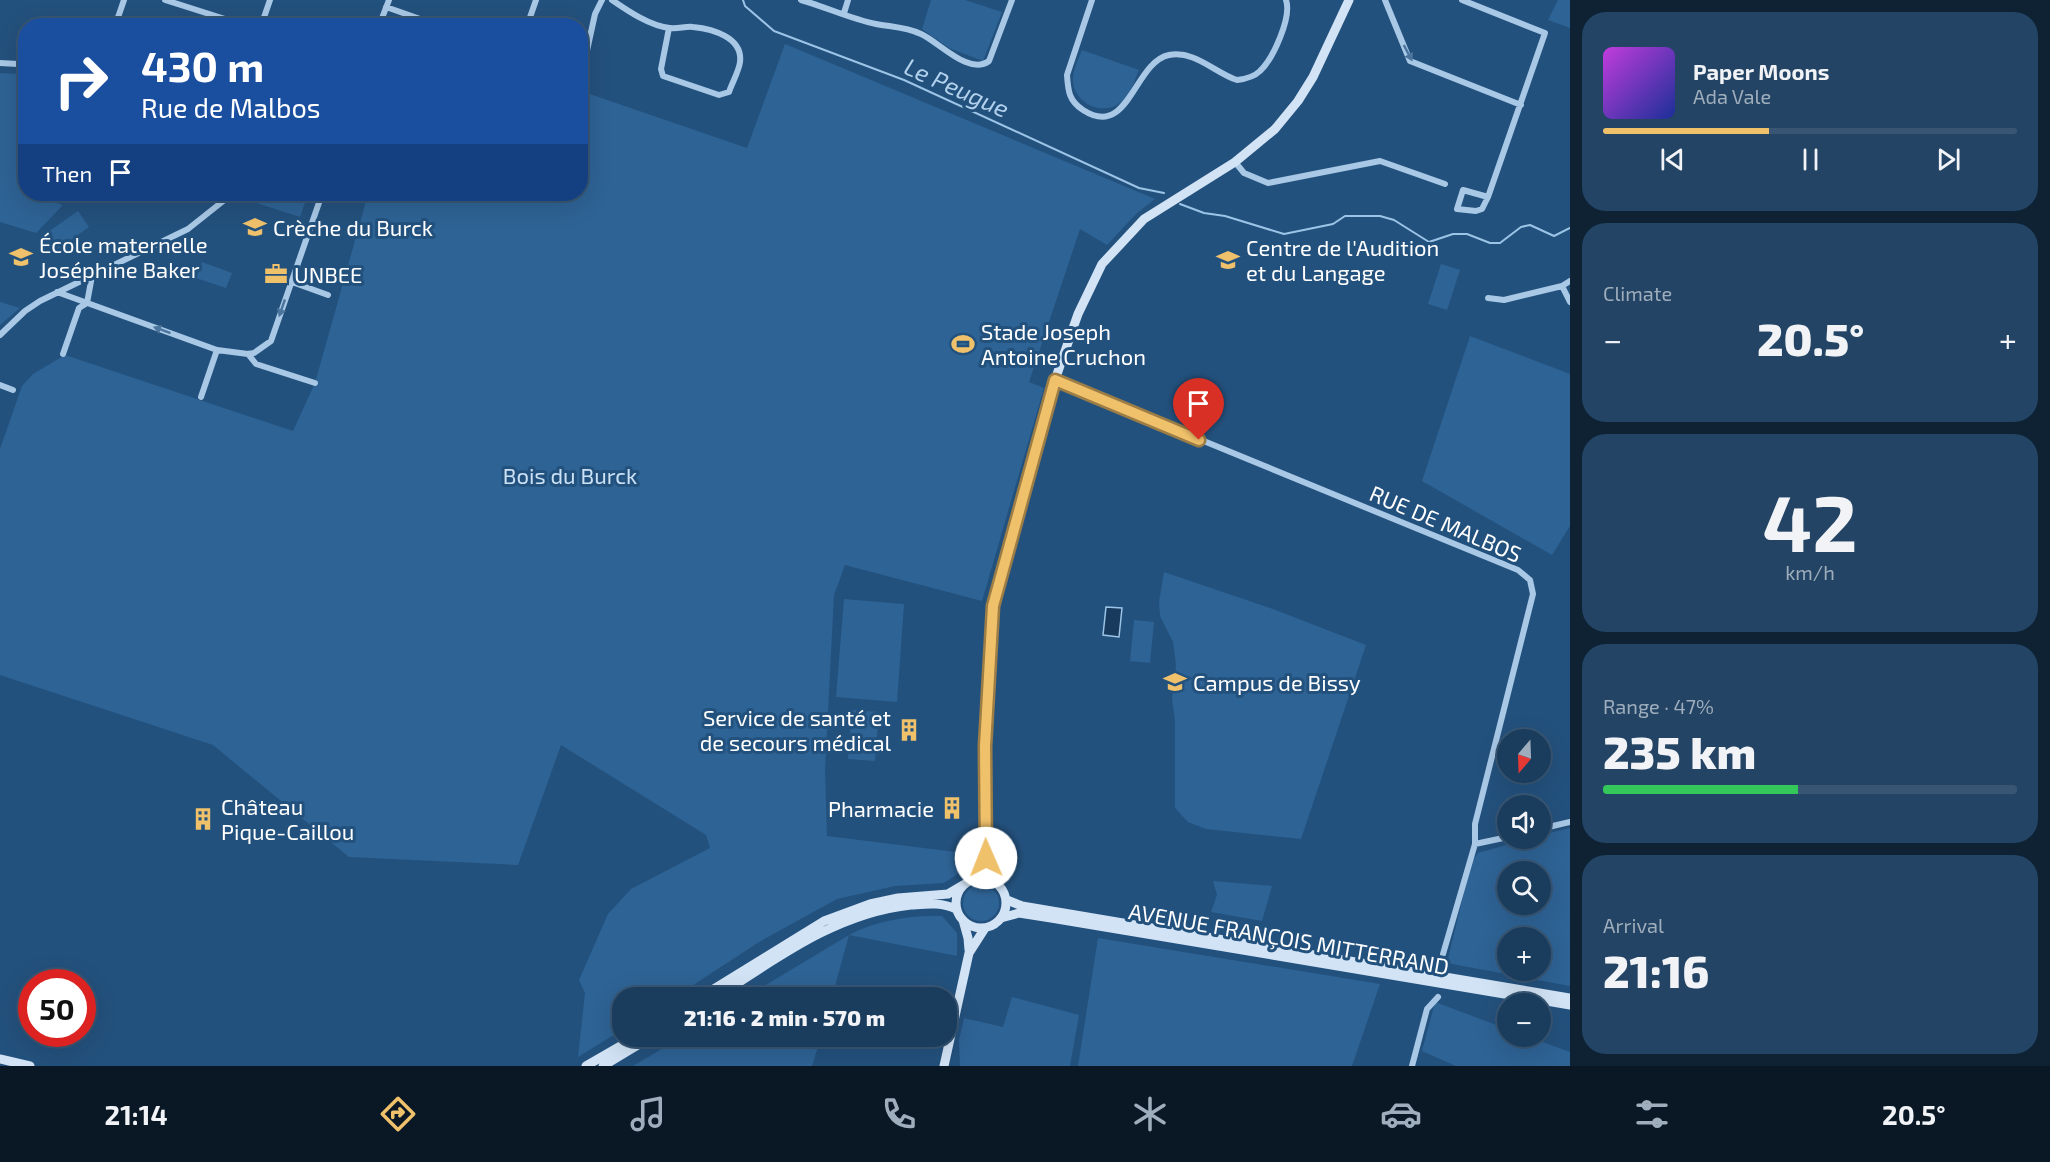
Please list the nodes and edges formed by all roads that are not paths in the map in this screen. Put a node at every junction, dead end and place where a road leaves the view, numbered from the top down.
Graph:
1 (124, 0) edge
2 (165, 0) edge
3 (270, 0) edge
4 (536, 0) edge
5 (602, 0) edge
6 (612, 0) edge
7 (801, 0) edge
8 (848, 0) edge
9 (1012, 0) edge
10 (1092, 0) edge
11 (1286, 0) edge
12 (1349, 0) edge
13 (1385, 0) edge
14 (1462, 0) edge
15 (387, 4) edge
16 (844, 13) junction
17 (118, 18) edge
18 (222, 18) edge
19 (264, 18) edge
20 (421, 18) edge
21 (530, 18) edge
22 (669, 28) junction
23 (588, 46) edge
24 (0, 63) edge
25 (18, 64) edge
26 (1521, 105) junction
27 (1235, 162) junction
28 (1445, 184) dead end
29 (1488, 197) junction
30 (223, 201) edge
31 (320, 201) edge
32 (92, 276) junction
33 (1570, 281) edge
34 (292, 282) junction
35 (1562, 286) junction
36 (57, 292) junction
37 (328, 295) dead end
38 (1488, 298) dead end
39 (1570, 302) edge
40 (87, 303) junction
41 (0, 334) edge
42 (217, 350) junction
43 (63, 354) dead end
44 (248, 354) junction
45 (1055, 380) junction
46 (315, 383) dead end
47 (0, 385) edge
48 (13, 390) dead end
49 (201, 397) dead end
50 (1570, 822) edge
51 (1551, 826) edge
52 (1497, 839) edge
53 (1475, 844) junction
54 (986, 858) junction
55 (975, 879) junction
56 (996, 883) junction
57 (965, 884) junction
58 (1007, 900) junction
59 (956, 909) junction
60 (1001, 918) junction
61 (963, 920) junction
62 (985, 928) junction
63 (969, 953) junction
64 (1443, 954) dead end
65 (717, 987) edge
66 (732, 987) edge
67 (1438, 997) dead end
68 (1570, 998) edge
69 (1570, 1005) edge
70 (619, 1047) edge
71 (635, 1047) edge
72 (0, 1059) edge
73 (30, 1066) edge
74 (586, 1066) edge
75 (603, 1066) edge
76 (944, 1066) edge
77 (1412, 1066) edge

1 - 17 street
2 - 18 street
3 - 19 street
4 - 21 street
5 - 23 street
6 - 22 street
7 - 16 street
8 - 16 street
9 - 16 street
10 - 11 street
12 - 27 main road
13 -> 26 street
14 - 26 street
15 - 20 street
22 - 22 street
24 - 25 street
26 - 29 street
27 - 28 street
27 - 45 main road
29 - 29 street
30 - 32 street
31 - 34 street
32 - 36 street
32 - 40 street
33 - 35 street
34 - 37 street
34 -> 44 street
35 - 38 street
35 - 39 street
36 - 40 street
36 - 41 street
42 -> 40 street
40 - 43 street
42 - 44 street
42 - 49 street
44 - 46 street
45 - 53 street, RUE DE MALBOS
45 - 54 main road
47 - 48 street
50 - 51 street
52 - 53 street
53 - 64 street, RUE DE MALBOS
54 - 55 main road
54 - 56 main road
55 - 56 main road
55 - 57 main road
56 - 58 main road
57 - 59 main road
57 - 65 main road
58 - 60 main road
58 - 68 main road, AVENUE FRANÇOIS MITTERRAND
59 - 61 main road
59 - 66 main road
60 - 62 main road
60 - 69 main road, AVENUE FRANÇOIS MITTERRAND
61 - 62 main road
61 - 63 main road
62 - 63 main road
63 - 76 main road
67 - 77 street
70 - 74 main road
71 - 75 main road
72 - 73 main road

